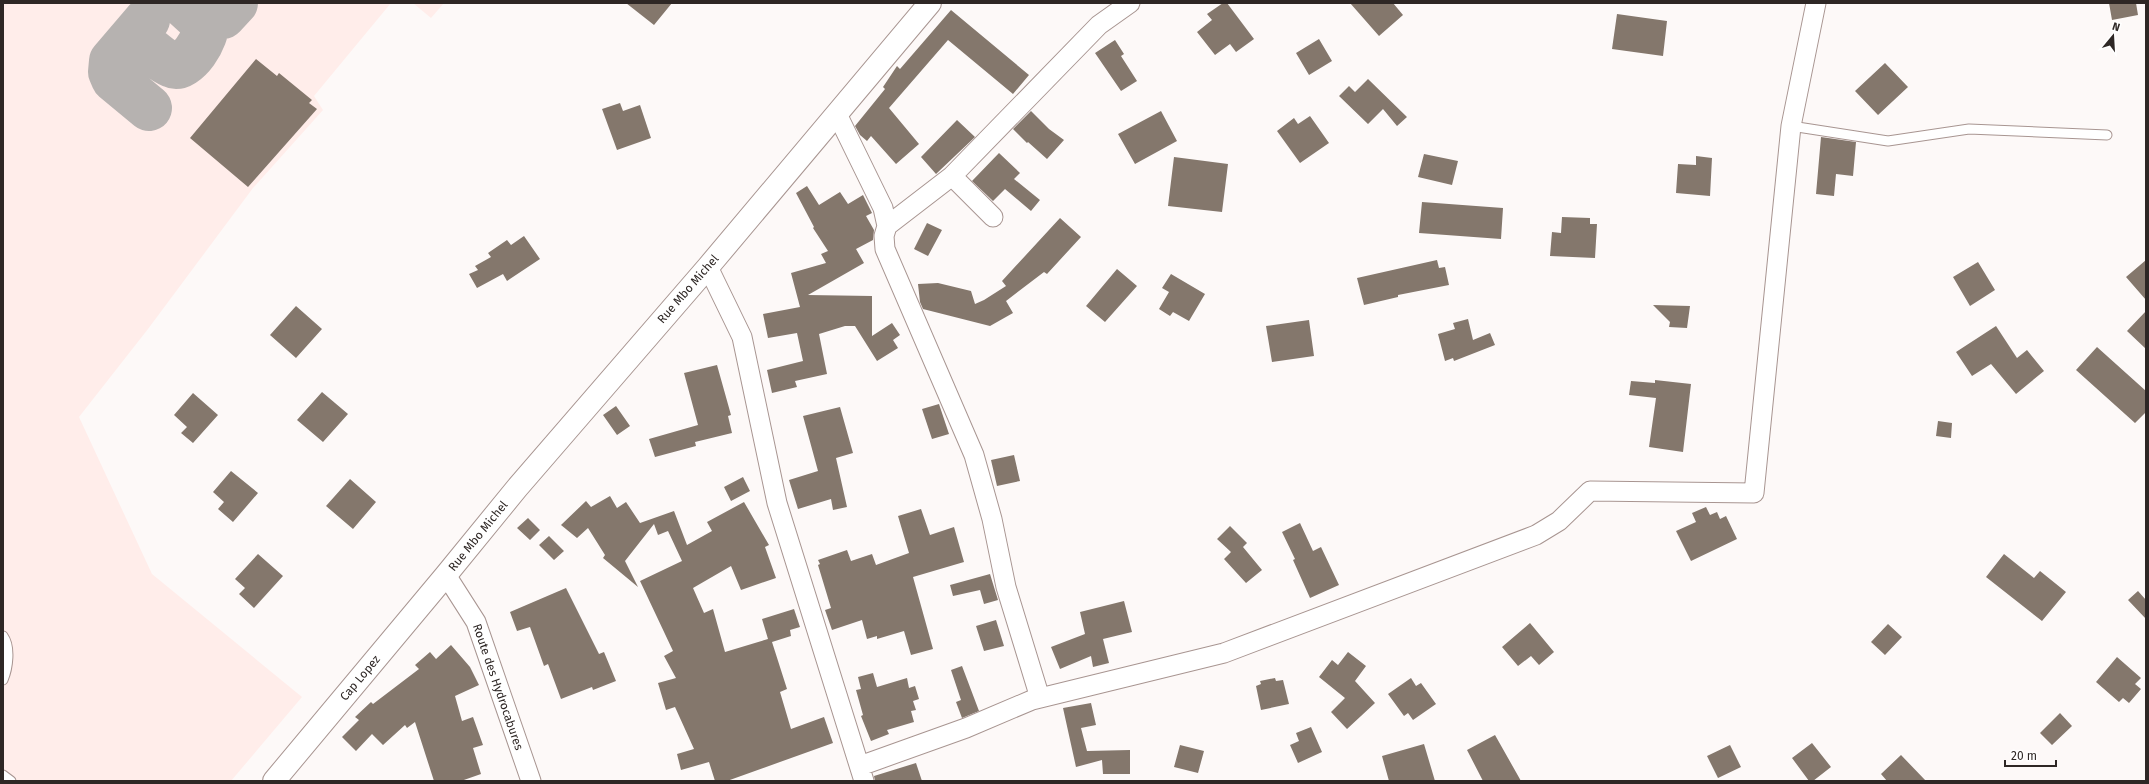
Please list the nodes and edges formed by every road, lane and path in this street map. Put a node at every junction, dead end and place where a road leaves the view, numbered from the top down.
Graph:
1 (930, 3) edge
2 (1130, 3) edge
3 (1816, 3) edge
4 (837, 114) junction
5 (1791, 126) junction
6 (2107, 135) dead end
7 (952, 176) junction
8 (993, 217) dead end
9 (887, 226) junction
10 (708, 267) junction
11 (446, 575) junction
12 (3, 636) edge
13 (3, 680) edge
14 (1040, 698) junction
15 (862, 773) edge
16 (3, 775) edge
17 (11, 781) edge
18 (274, 781) edge
19 (531, 781) edge

1 - 4 street, Rue Mbo Michel
2 - 7 street
3 - 5 street
4 - 9 street
4 - 10 street, Rue Mbo Michel
5 - 6 lane
5 - 14 street
7 - 8 street
7 - 9 street
9 - 14 street
10 - 11 street, Rue Mbo Michel
10 - 15 street
11 - 18 street, Cap Lopez
11 - 19 street, Route des Hydrocabures
12 - 13 lane
14 - 15 street
16 - 17 lane

